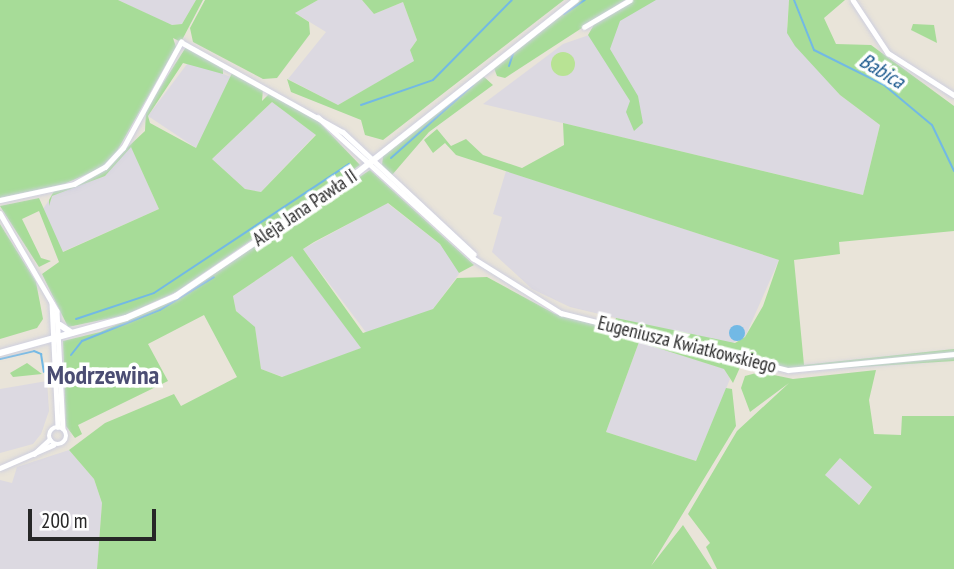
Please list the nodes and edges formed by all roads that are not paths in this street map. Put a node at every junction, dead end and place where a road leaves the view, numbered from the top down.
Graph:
1 (576, 0) edge
2 (630, 0) edge
3 (853, 0) edge
4 (584, 27) dead end
5 (954, 95) edge
6 (371, 162) junction
7 (0, 200) edge
8 (0, 213) edge
9 (52, 303) junction
10 (60, 325) junction
11 (72, 333) junction
12 (57, 337) junction
13 (0, 353) edge
14 (954, 354) edge
15 (60, 427) junction
16 (51, 442) junction
17 (0, 468) edge

1 - 6 street, Aleja Jana Pawła II
2 - 4 street
3 - 5 street
6 - 7 street, Eugeniusza Kwiatkowskiego
6 - 11 street, Aleja Jana Pawła II
6 - 14 street, Eugeniusza Kwiatkowskiego
8 - 9 street
9 - 10 street
9 - 12 street
10 - 11 street
10 - 12 street
11 - 12 street, Aleja Jana Pawła II
12 - 13 street, Aleja Jana Pawła II
12 - 15 street
15 - 16 street
15 - 16 street
16 - 17 street

